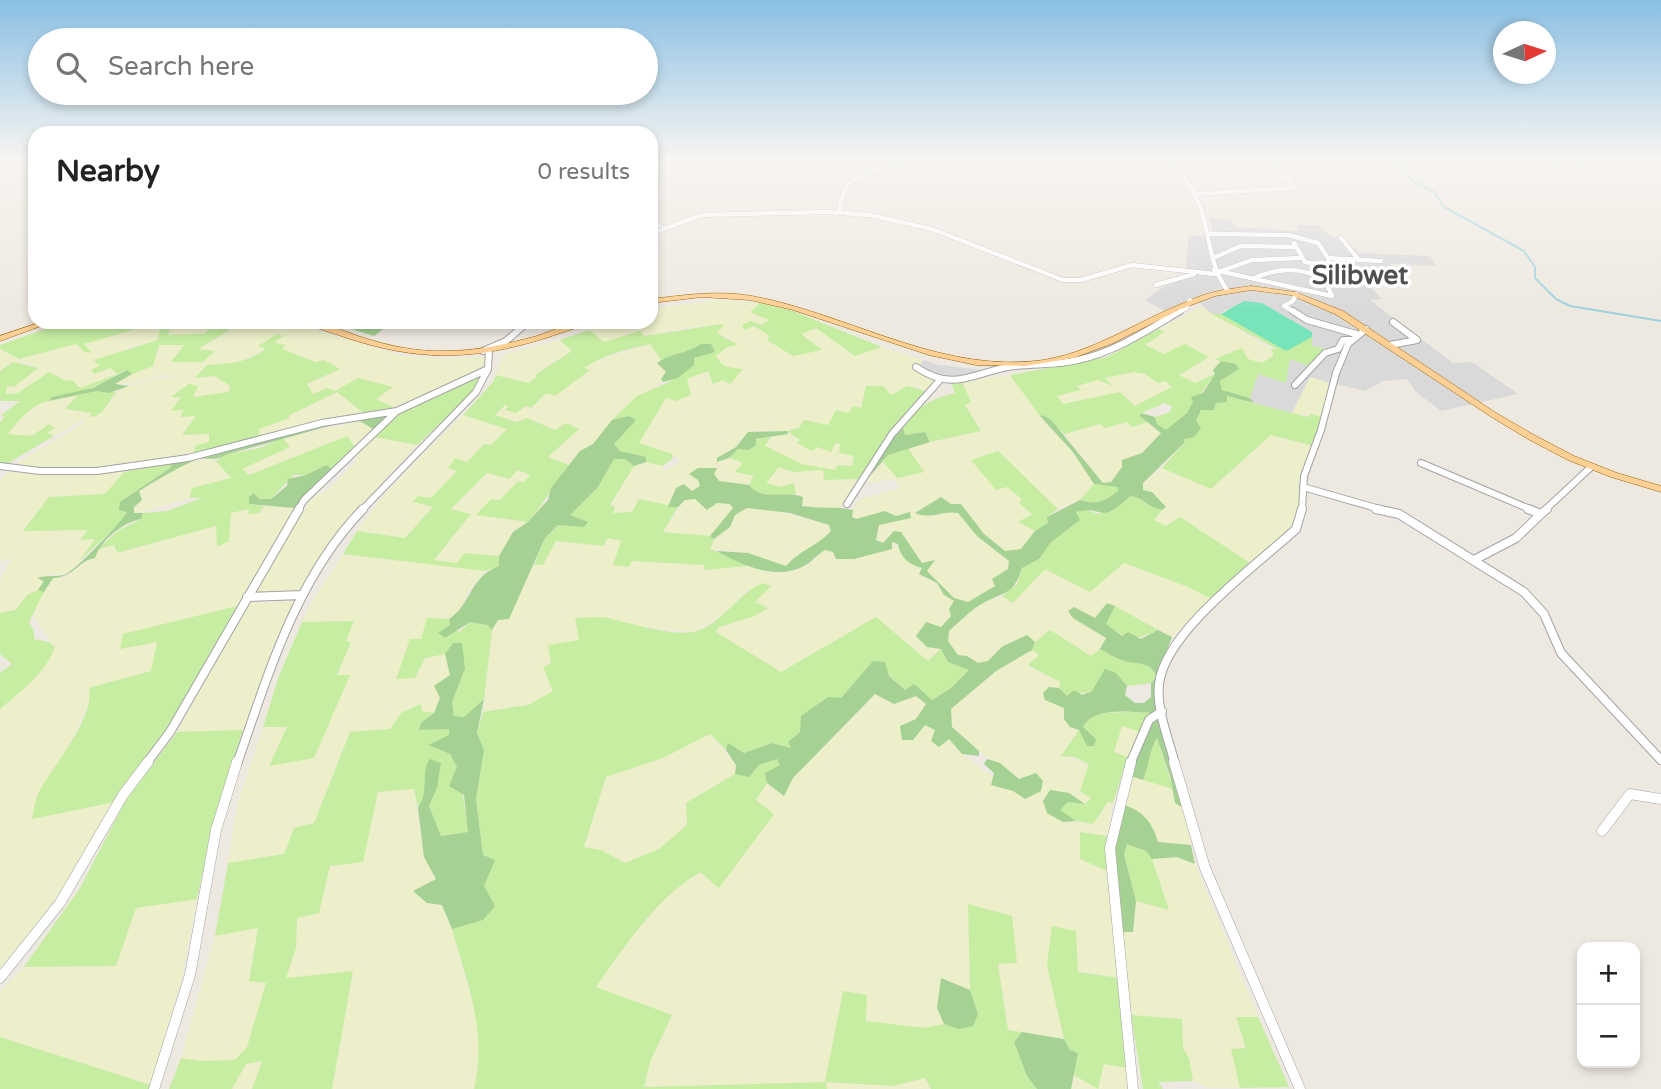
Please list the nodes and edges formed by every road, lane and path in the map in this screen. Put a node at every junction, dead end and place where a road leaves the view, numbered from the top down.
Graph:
1 (1199, 210) edge
2 (839, 212) joint
3 (658, 225) edge
4 (664, 228) junction
5 (658, 231) edge
6 (1209, 234) junction
7 (1258, 236) junction
8 (1291, 237) junction
9 (1341, 238) dead end
10 (1264, 246) junction
11 (1296, 247) junction
12 (1213, 258) junction
13 (1328, 258) junction
14 (1303, 260) junction
15 (1359, 260) junction
16 (1381, 261) dead end
17 (1217, 272) junction
18 (1304, 272) junction
19 (1195, 274) junction
20 (1252, 279) junction
21 (1275, 283) junction
22 (1156, 285) dead end
23 (1227, 290) junction
24 (1282, 291) junction
25 (1296, 294) junction
26 (1332, 296) junction
27 (658, 300) edge
28 (1323, 303) junction
29 (1307, 320) junction
30 (1393, 322) dead end
31 (28, 329) edge
32 (332, 329) edge
33 (520, 329) edge
34 (565, 329) edge
35 (1309, 329) dead end
36 (1366, 329) junction
37 (1353, 337) junction
38 (0, 339) edge
39 (1390, 345) junction
40 (485, 351) junction
41 (916, 367) dead end
42 (997, 367) junction
43 (488, 369) junction
44 (939, 381) junction
45 (1295, 385) dead end
46 (397, 411) junction
47 (1421, 463) dead end
48 (1591, 467) junction
49 (2, 469) edge
50 (1303, 486) junction
51 (1661, 489) edge
52 (847, 504) dead end
53 (1542, 514) junction
54 (1474, 559) junction
55 (302, 595) junction
56 (247, 597) junction
57 (1162, 711) junction
58 (1661, 760) edge
59 (1661, 799) edge
60 (1602, 831) dead end
61 (0, 978) edge
62 (155, 1089) edge
63 (1133, 1089) edge
64 (1300, 1089) edge

1 - 6 street
2 - 4 street
2 - 19 street
3 - 4 street
4 - 5 street
6 - 7 street
6 - 12 street
7 - 8 street
7 - 10 street
8 - 11 street
8 - 13 street
9 - 15 street
10 - 11 street
10 - 12 street
11 - 14 street
12 - 17 street
13 - 14 street
13 - 15 street
14 - 17 street
14 - 18 street
15 - 16 street
17 - 19 street
17 - 20 street
17 - 23 street
18 - 20 street
18 - 26 street
19 - 22 street
20 - 21 street
21 - 24 street
21 - 26 street
23 - 24 main road
23 - 42 main road
24 - 25 main road
25 - 28 main road
25 - 29 street
26 - 28 street
27 - 42 main road
28 - 36 main road
29 - 35 street
29 - 37 street
30 - 39 street
31 - 38 main road
32 - 40 main road
33 - 40 street
34 - 40 main road
36 - 37 street
36 - 39 main road
37 - 45 street
37 - 50 street
39 - 48 main road
40 - 43 street
41 - 44 street
42 - 44 street
43 - 46 street
43 - 55 street
44 - 52 street
46 - 49 street
46 - 56 street
47 - 53 street
48 - 51 main road
48 - 53 street
50 - 54 street
50 - 57 street
53 - 54 street
54 - 58 street
55 - 56 street
55 - 62 street
56 - 61 street
57 - 63 street
57 - 64 street
59 - 60 street

